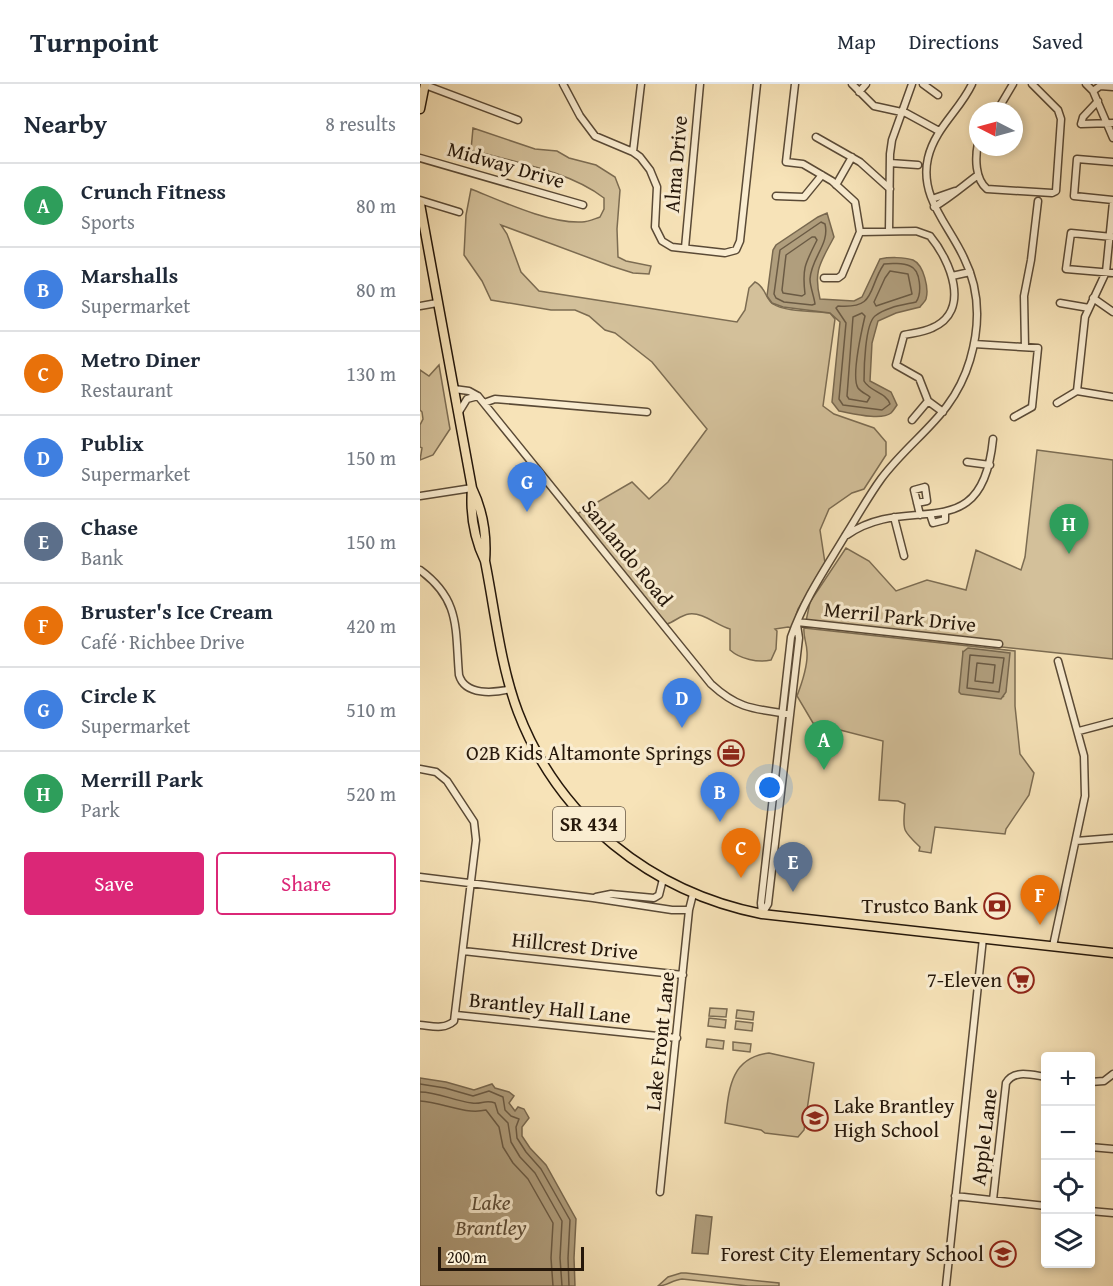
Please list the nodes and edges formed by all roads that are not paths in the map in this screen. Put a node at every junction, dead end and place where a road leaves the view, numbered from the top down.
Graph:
1 (425, 84) edge
2 (563, 84) edge
3 (641, 84) edge
4 (700, 84) edge
5 (757, 84) edge
6 (795, 84) edge
7 (852, 84) edge
8 (866, 84) edge
9 (912, 84) edge
10 (924, 84) edge
11 (972, 84) edge
12 (1013, 84) edge
13 (1032, 84) edge
14 (1086, 84) edge
15 (1113, 87) edge
16 (1093, 91) junction
17 (859, 92) junction
18 (938, 95) dead end
19 (1098, 101) junction
20 (1002, 102) edge
21 (420, 109) edge
22 (901, 112) junction
23 (518, 120) dead end
24 (1110, 122) edge
25 (939, 131) junction
26 (816, 136) dead end
27 (1113, 138) edge
28 (633, 152) junction
29 (978, 156) edge
30 (852, 157) junction
31 (420, 158) edge
32 (890, 162) junction
33 (1113, 162) edge
34 (918, 165) dead end
35 (822, 175) junction
36 (978, 175) junction
37 (836, 185) junction
38 (890, 189) junction
39 (955, 191) junction
40 (776, 195) dead end
41 (932, 199) junction
42 (1038, 201) dead end
43 (1113, 201) edge
44 (420, 202) edge
45 (583, 205) dead end
46 (934, 207) junction
47 (459, 212) dead end
48 (889, 231) junction
49 (860, 232) junction
50 (1111, 237) edge
51 (685, 248) junction
52 (970, 272) junction
53 (1110, 272) edge
54 (952, 276) junction
55 (825, 278) dead end
56 (1093, 298) junction
57 (437, 303) junction
58 (1060, 303) dead end
59 (420, 306) edge
60 (1089, 308) junction
61 (1113, 312) edge
62 (974, 344) junction
63 (1025, 347) junction
64 (454, 389) junction
65 (1077, 391) junction
66 (478, 396) junction
67 (1113, 397) edge
68 (928, 401) junction
69 (484, 403) junction
70 (1057, 404) dead end
71 (458, 412) junction
72 (647, 412) dead end
73 (943, 412) junction
74 (1014, 417) dead end
75 (912, 420) dead end
76 (993, 439) dead end
77 (968, 462) dead end
78 (990, 465) junction
79 (472, 488) junction
80 (420, 496) edge
81 (917, 502) junction
82 (858, 514) junction
83 (920, 515) junction
84 (894, 517) junction
85 (872, 522) junction
86 (844, 538) junction
87 (904, 556) dead end
88 (420, 570) edge
89 (797, 622) junction
90 (999, 645) dead end
91 (1058, 661) dead end
92 (511, 689) junction
93 (786, 713) junction
94 (1113, 722) edge
95 (1079, 731) junction
96 (420, 769) edge
97 (1113, 838) edge
98 (1076, 841) junction
99 (420, 877) edge
100 (663, 879) junction
101 (472, 883) junction
102 (693, 894) junction
103 (593, 898) junction
104 (689, 910) junction
105 (762, 914) junction
106 (983, 938) junction
107 (1053, 946) junction
108 (463, 951) junction
109 (1113, 952) edge
110 (684, 975) junction
111 (456, 1015) junction
112 (420, 1025) edge
113 (677, 1038) junction
114 (1041, 1076) edge
115 (1112, 1076) edge
116 (1095, 1082) edge
117 (1095, 1147) edge
118 (1113, 1149) edge
119 (660, 1192) dead end
120 (955, 1196) junction
121 (993, 1200) junction
122 (1041, 1205) edge
123 (1095, 1212) edge
124 (1113, 1214) edge
125 (946, 1286) edge

1 - 21 main road
1 - 23 street
2 - 28 street
3 - 28 street
4 - 51 street, Alma Drive
5 - 51 street
6 - 35 street
7 - 17 street
8 - 17 street
9 - 22 street
10 - 18 street
11 - 25 street
12 - 20 street
13 - 36 street
14 - 16 street
15 - 16 street
16 - 19 street
17 - 22 street
19 - 24 street
19 - 24 street
22 - 25 street
22 - 32 street
24 - 27 street
25 - 41 street
26 - 30 street
28 - 51 street
29 - 36 street
30 - 37 street
30 - 38 street
31 - 45 street, Midway Drive
32 - 34 street
32 - 38 street
33 - 43 street
35 - 37 street
35 - 40 street
36 - 39 street
37 - 49 street
38 - 48 street
39 - 41 street
39 - 46 street
41 - 46 street
42 - 63 street
43 - 50 street
44 - 47 street
44 - 57 main road, SR 434
46 - 52 street
48 - 49 street
48 - 54 street
49 - 55 street
50 - 53 street
50 - 53 street
52 - 54 street
52 - 62 street
53 - 56 street
54 - 68 street
56 - 60 street
56 - 61 street
57 - 59 street
57 - 64 main road, SR 434
58 - 60 street
60 - 65 street
62 - 63 street
62 - 73 street
63 - 74 street
64 - 66 street
64 - 71 main road, SR 434
65 - 67 street
65 - 70 street
66 - 69 street, Sanlando Road
66 - 71 street
68 - 73 street
68 - 75 street
69 - 72 street
69 - 93 street, Sanlando Road
71 - 79 main road, SR 434
73 - 82 street
76 - 78 street
77 - 78 street
78 - 83 street
79 - 80 street
79 - 92 main road, SR 434
81 - 81 street
81 - 83 street
82 - 85 street
82 - 86 street
83 - 84 street
84 - 85 street
84 - 87 street
85 - 86 street
86 - 89 street
88 - 92 street
89 - 90 street, Merril Park Drive
89 - 93 street
91 - 95 street
92 - 100 main road, SR 434
93 - 105 street
94 - 95 street
95 - 98 street
96 - 101 street
97 - 98 street
98 - 107 street
99 - 101 street
100 - 102 main road, SR 434
100 - 103 street
101 - 103 street
101 - 108 street
102 - 104 street, Lake Front Lane
102 - 105 main road, SR 434
103 - 104 street
104 - 110 street, Lake Front Lane
105 - 106 main road, SR 434
106 - 107 main road, SR 434
106 - 120 street
107 - 109 main road, SR 434
108 - 110 street, Hillcrest Drive
108 - 111 street
110 - 113 street, Lake Front Lane
111 - 112 street
111 - 113 street, Brantley Hall Lane
113 - 119 street, Lake Front Lane
114 - 121 street, Apple Lane
115 - 116 street
117 - 118 street
120 - 121 street
120 - 125 street
121 - 122 street
123 - 124 street

